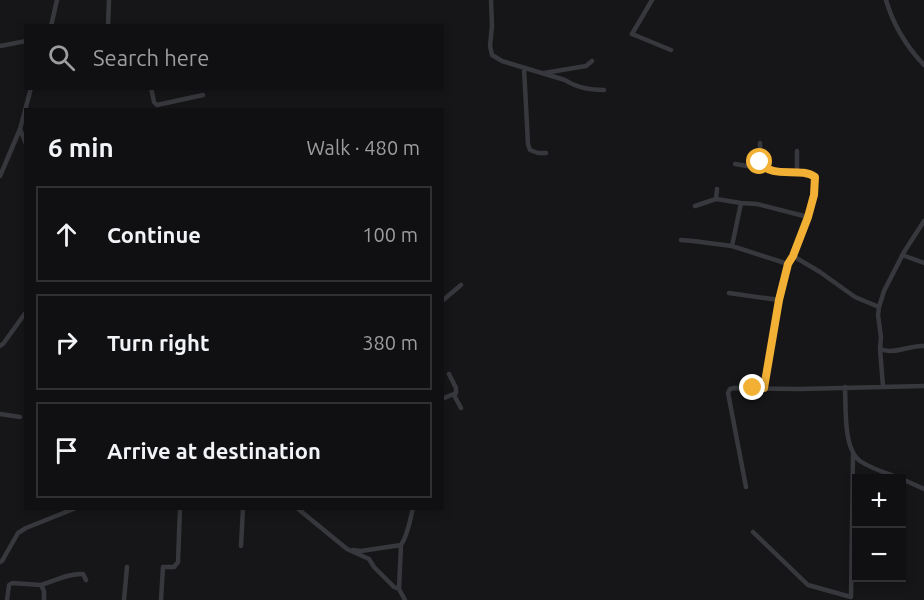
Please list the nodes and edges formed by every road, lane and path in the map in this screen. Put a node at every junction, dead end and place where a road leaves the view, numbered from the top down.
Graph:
1 (57, 0) edge
2 (109, 0) edge
3 (491, 0) edge
4 (652, 0) edge
5 (886, 0) edge
6 (51, 24) edge
7 (108, 24) edge
8 (24, 41) edge
9 (0, 46) edge
10 (671, 50) dead end
11 (592, 61) dead end
12 (924, 65) edge
13 (524, 68) junction
14 (542, 74) junction
15 (30, 90) edge
16 (151, 90) edge
17 (604, 90) dead end
18 (203, 95) dead end
19 (26, 108) edge
20 (24, 114) edge
21 (20, 129) junction
22 (24, 139) edge
23 (760, 143) dead end
24 (797, 151) dead end
25 (546, 153) dead end
26 (735, 164) dead end
27 (766, 169) junction
28 (797, 173) junction
29 (0, 176) edge
30 (717, 189) dead end
31 (716, 199) junction
32 (741, 203) junction
33 (695, 206) dead end
34 (808, 217) junction
35 (924, 221) edge
36 (681, 240) dead end
37 (732, 246) junction
38 (902, 255) junction
39 (793, 256) junction
40 (924, 263) edge
41 (788, 264) junction
42 (461, 285) dead end
43 (729, 294) dead end
44 (444, 299) edge
45 (779, 300) junction
46 (879, 307) junction
47 (24, 315) edge
48 (0, 346) edge
49 (924, 346) edge
50 (880, 349) junction
51 (449, 374) dead end
52 (924, 386) edge
53 (845, 387) junction
54 (883, 387) junction
55 (764, 388) junction
56 (454, 395) junction
57 (444, 398) edge
58 (461, 408) dead end
59 (0, 414) edge
60 (20, 417) dead end
61 (853, 455) junction
62 (888, 474) edge
63 (906, 482) edge
64 (746, 487) dead end
65 (924, 489) edge
66 (71, 510) edge
67 (180, 510) edge
68 (243, 510) edge
69 (299, 510) edge
70 (413, 510) edge
71 (753, 532) dead end
72 (401, 544) junction
73 (241, 546) dead end
74 (347, 549) junction
75 (0, 562) edge
76 (127, 567) dead end
77 (86, 580) dead end
78 (41, 585) junction
79 (399, 589) junction
80 (7, 600) edge
81 (44, 600) edge
82 (124, 600) edge
83 (161, 600) edge
84 (405, 600) edge

1 - 6 street
2 - 7 street
3 - 13 street
4 - 10 street
5 - 12 street
8 - 9 street
11 - 14 street
13 - 14 street
13 - 25 street
14 - 17 street
15 - 19 street
16 - 18 street
20 - 21 street
21 - 22 street
21 - 29 street
23 - 27 street
24 - 28 street
26 - 27 street
27 - 28 street
28 - 34 street
30 - 31 street
31 - 32 street
31 - 33 street
32 - 34 street
32 - 37 street
34 - 39 street
35 - 38 street
36 - 37 street
37 - 41 street
38 - 40 street
38 - 46 street
39 - 41 street
39 - 46 street
41 - 45 street
42 - 44 street
43 - 45 street
45 - 55 street
46 - 50 street
47 - 48 street
49 - 50 street
50 - 54 street
51 - 56 street
52 - 54 street
53 - 54 street
53 - 55 street
53 - 61 street
55 - 64 street
56 - 57 street
56 - 58 street
59 - 60 street
61 - 62 street
61 - 71 street
63 - 65 street
66 - 75 street
67 - 83 street
68 - 73 street
69 - 74 street
70 - 72 street
72 - 74 street
72 - 79 street
74 - 79 street
76 - 82 street
77 - 78 street
78 - 80 street
78 - 81 street
79 - 84 street

